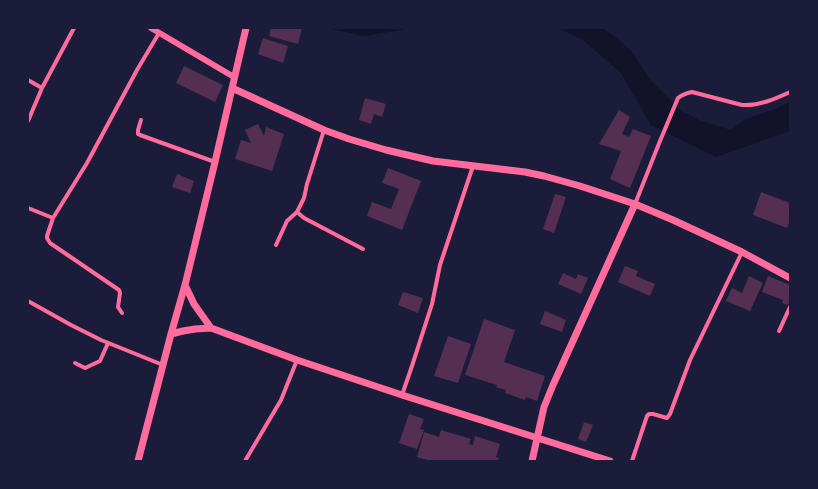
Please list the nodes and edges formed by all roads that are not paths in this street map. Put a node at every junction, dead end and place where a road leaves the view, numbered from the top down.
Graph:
1 (74, 28) edge
2 (151, 28) edge
3 (246, 28) edge
4 (159, 33) junction
5 (234, 77) junction
6 (28, 80) edge
7 (42, 88) junction
8 (232, 88) junction
9 (790, 92) edge
10 (141, 120) dead end
11 (28, 121) edge
12 (324, 130) junction
13 (215, 162) junction
14 (474, 165) junction
15 (635, 204) junction
16 (28, 208) edge
17 (297, 212) junction
18 (53, 218) junction
19 (276, 244) dead end
20 (363, 249) dead end
21 (742, 252) junction
22 (790, 278) edge
23 (185, 285) junction
24 (28, 301) edge
25 (790, 307) edge
26 (122, 313) dead end
27 (211, 328) junction
28 (779, 331) dead end
29 (171, 334) junction
30 (108, 343) junction
31 (297, 360) junction
32 (75, 363) dead end
33 (163, 365) junction
34 (402, 395) junction
35 (537, 438) junction
36 (138, 461) edge
37 (245, 461) edge
38 (532, 461) edge
39 (610, 461) edge
40 (632, 461) edge

1 - 7 street
2 - 4 street
3 - 5 main road
4 - 5 street
4 - 18 street
5 - 8 main road
6 - 7 street
7 - 11 street
8 - 12 main road
8 - 13 main road
9 - 15 street
10 - 13 street
12 - 14 main road
12 - 17 street
13 - 23 main road
14 - 15 main road
14 - 34 street
15 - 21 main road
15 - 35 main road
16 - 18 street
17 - 19 street
17 - 20 street
18 - 26 street
21 - 22 main road
21 - 40 street
23 - 27 main road
23 - 29 main road
24 - 30 street
25 - 28 street
27 - 29 main road
27 - 31 main road
29 - 33 main road
30 - 32 street
30 - 33 street
31 - 34 main road
31 - 37 street
33 - 36 main road
34 - 35 main road
35 - 38 main road
35 - 39 main road

